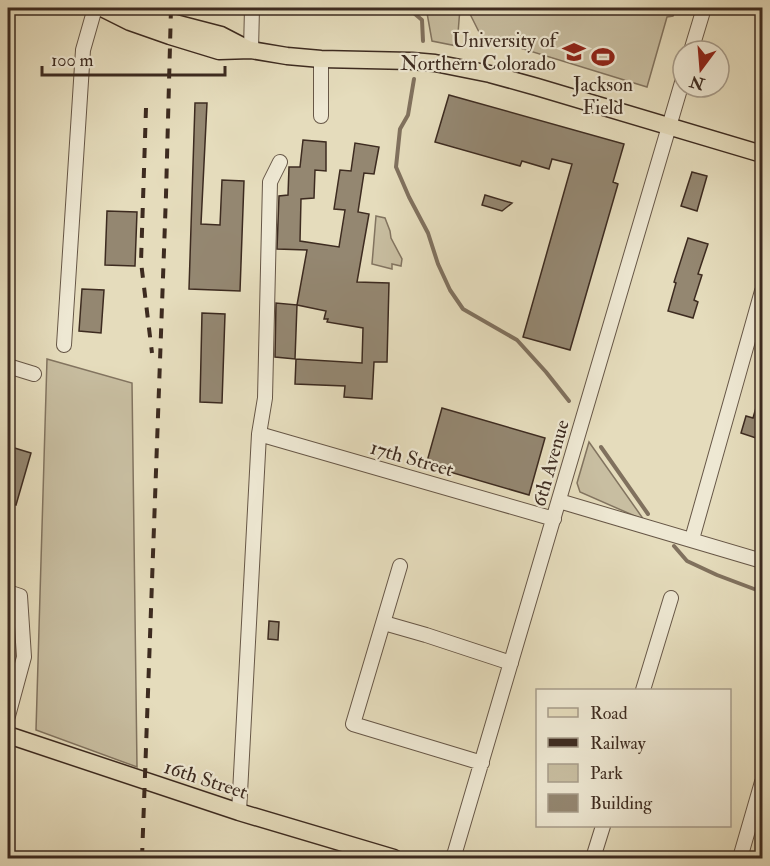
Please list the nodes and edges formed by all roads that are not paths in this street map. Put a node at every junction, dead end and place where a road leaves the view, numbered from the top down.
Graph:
1 (95, 8) edge
2 (102, 8) edge
3 (113, 8) edge
4 (252, 8) edge
5 (704, 8) edge
6 (695, 39) edge
7 (251, 50) junction
8 (321, 59) junction
9 (677, 99) edge
10 (321, 116) dead end
11 (669, 126) junction
12 (762, 154) edge
13 (280, 162) dead end
14 (762, 291) edge
15 (64, 345) dead end
16 (8, 366) edge
17 (34, 374) dead end
18 (259, 434) junction
19 (559, 501) junction
20 (554, 519) junction
21 (692, 539) junction
22 (762, 561) edge
23 (400, 566) dead end
24 (8, 592) edge
25 (671, 598) dead end
26 (384, 623) junction
27 (511, 663) junction
28 (643, 689) edge
29 (8, 716) edge
30 (8, 735) edge
31 (482, 763) junction
32 (762, 782) edge
33 (239, 812) junction
34 (757, 818) edge
35 (602, 827) edge
36 (394, 858) edge
37 (452, 858) edge
38 (593, 858) edge
39 (740, 858) edge

1 - 15 street
2 - 7 main road
3 - 7 main road
4 - 7 street
5 - 6 street
7 - 8 main road
8 - 10 street
8 - 11 main road
9 - 11 street, 6th Avenue
11 - 12 main road
11 - 19 street, 6th Avenue
13 - 18 street
14 - 21 street
16 - 17 street
18 - 20 street, 17th Street
18 - 33 street
19 - 20 street, 6th Avenue
19 - 21 street
20 - 27 street, 6th Avenue
21 - 22 street
23 - 26 street
24 - 29 street
25 - 28 street
26 - 27 street
26 - 31 street
27 - 31 street, 6th Avenue
30 - 33 main road, 16th Street
31 - 37 street, 6th Avenue
32 - 34 street
33 - 36 main road, 16th Street
34 - 39 street
35 - 38 street

